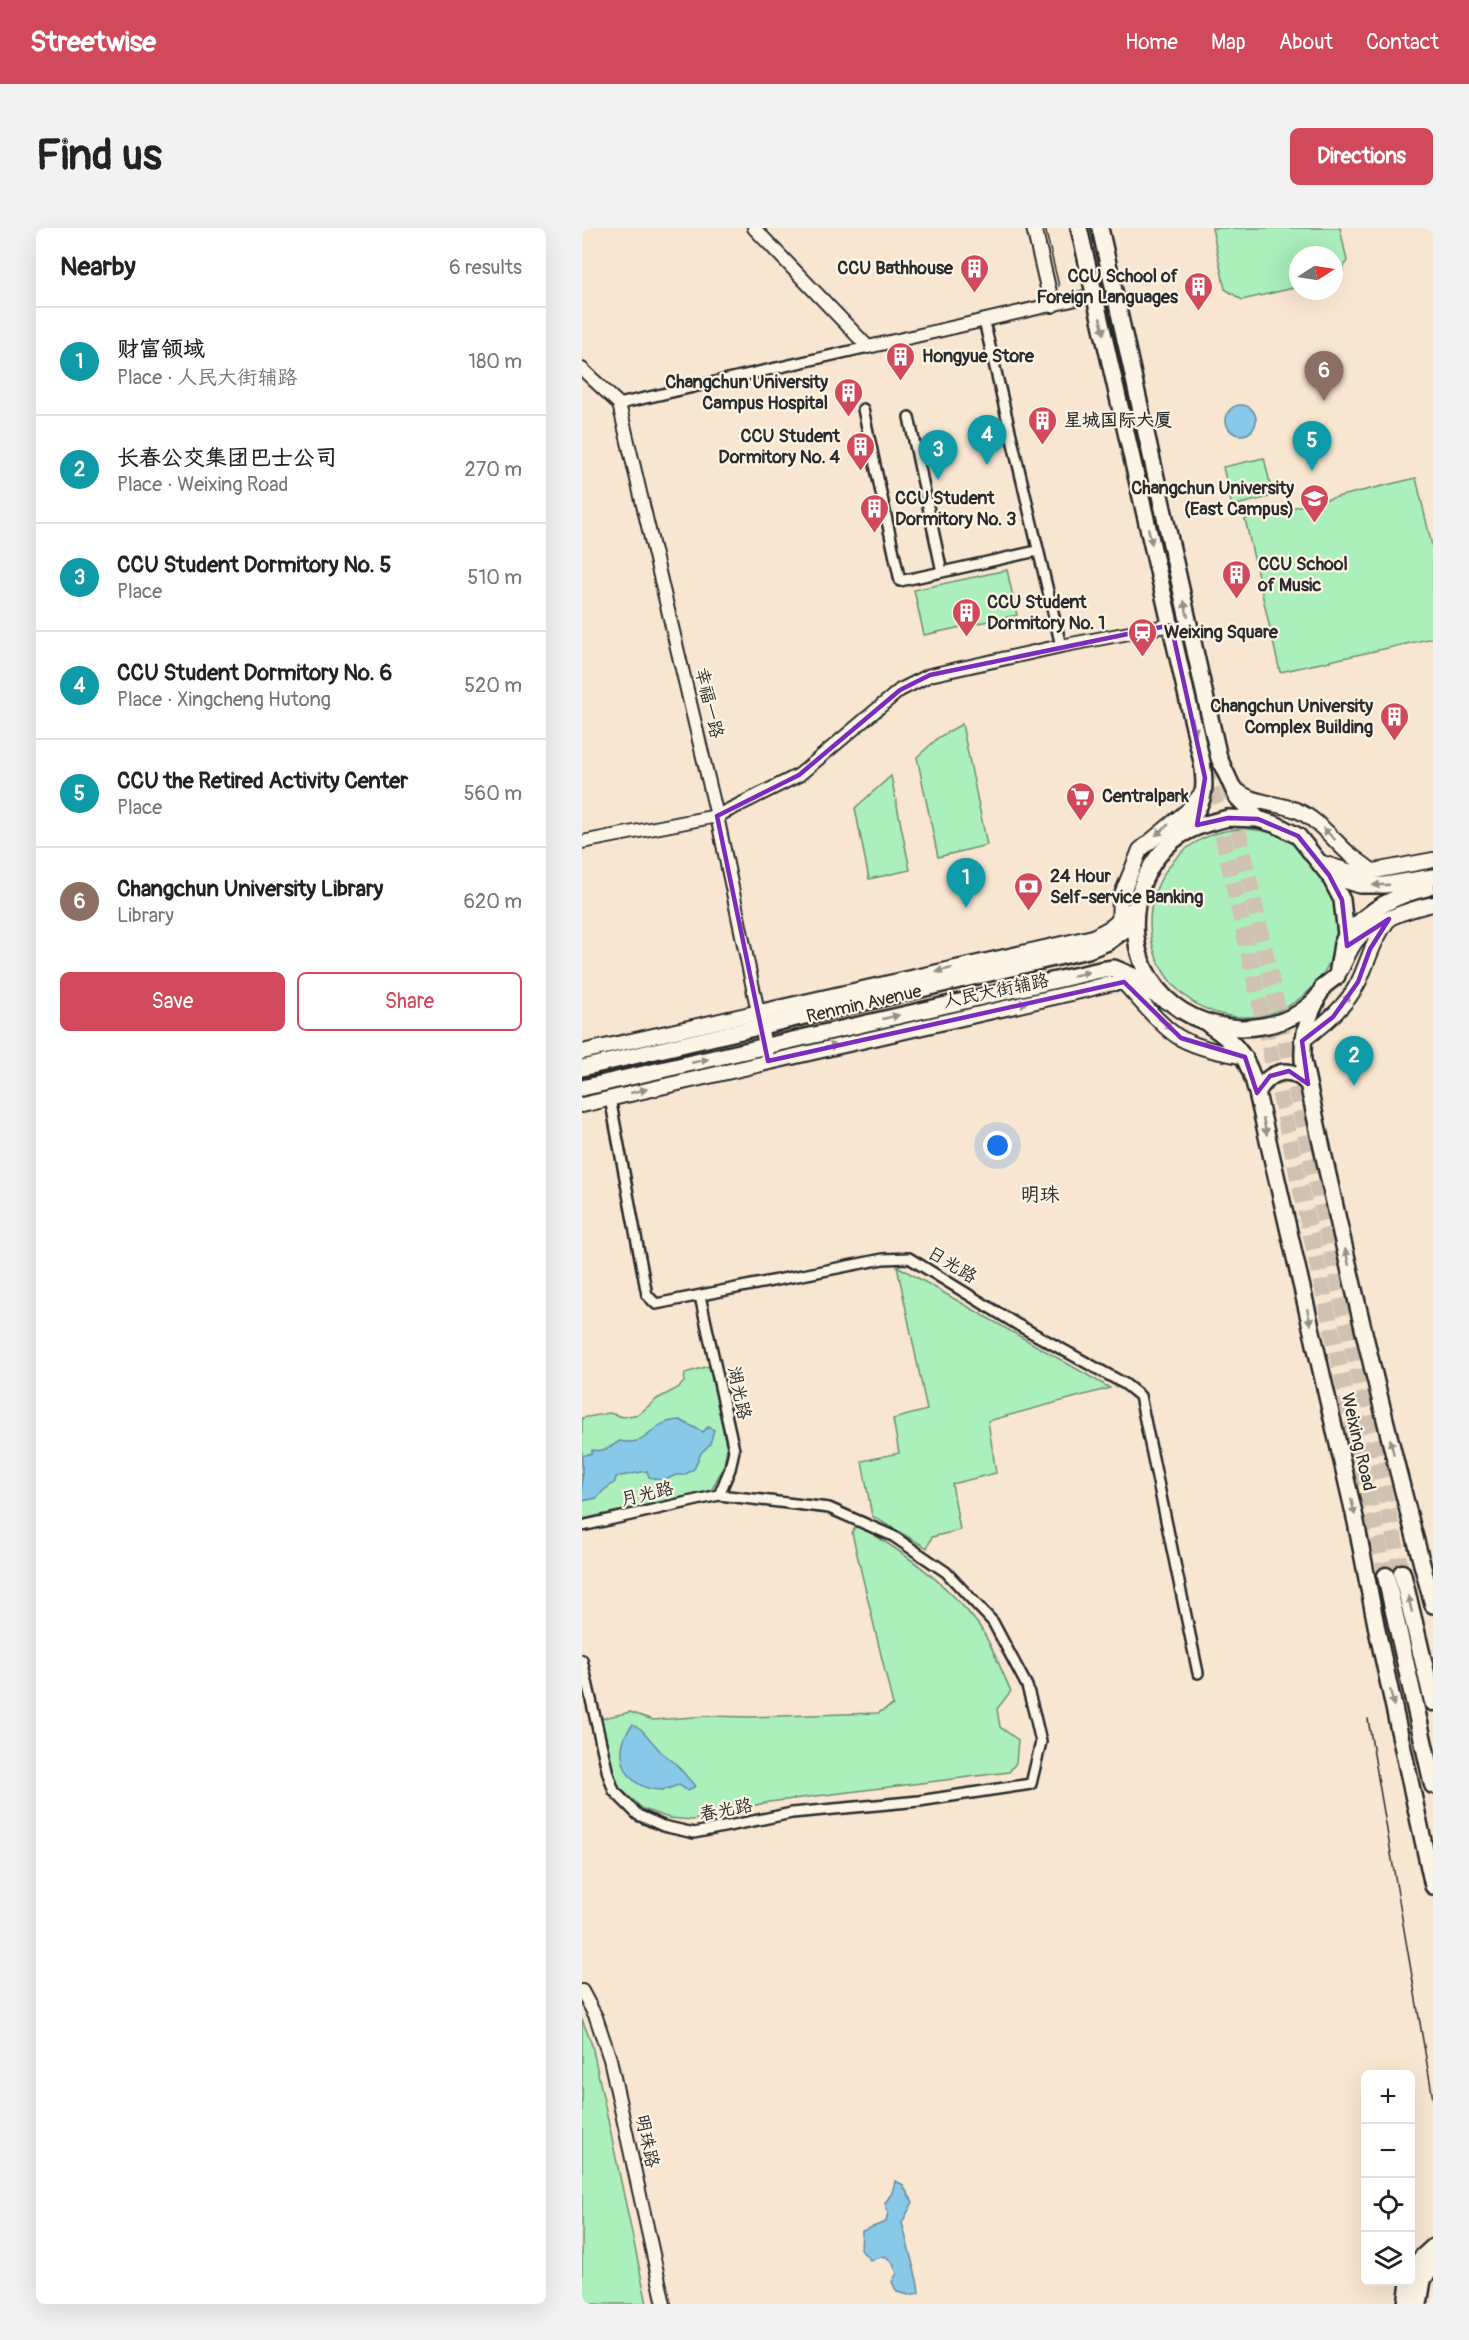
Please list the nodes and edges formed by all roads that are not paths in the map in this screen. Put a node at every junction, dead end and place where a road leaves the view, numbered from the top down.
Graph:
1 (754, 228) edge
2 (1034, 228) edge
3 (1079, 228) edge
4 (1100, 228) edge
5 (1094, 295) junction
6 (1052, 305) junction
7 (984, 321) junction
8 (868, 346) junction
9 (582, 369) edge
10 (618, 405) junction
11 (863, 409) dead end
12 (909, 417) dead end
13 (1037, 551) junction
14 (942, 572) junction
15 (1171, 625) junction
16 (1061, 646) junction
17 (1232, 786) junction
18 (1205, 790) junction
19 (717, 816) junction
20 (1258, 819) junction
21 (1181, 835) junction
22 (582, 842) edge
23 (1433, 860) edge
24 (1319, 862) junction
25 (1373, 872) junction
26 (1329, 875) junction
27 (1433, 877) edge
28 (1433, 886) edge
29 (1433, 904) edge
30 (1389, 919) junction
31 (1126, 922) junction
32 (1346, 935) junction
33 (1337, 976) junction
34 (1124, 982) junction
35 (1152, 984) junction
36 (1318, 997) junction
37 (1169, 1003) junction
38 (760, 1019) junction
39 (1209, 1025) junction
40 (1302, 1041) junction
41 (582, 1052) edge
42 (767, 1054) junction
43 (1245, 1057) junction
44 (582, 1068) edge
45 (1308, 1084) junction
46 (582, 1088) edge
47 (1257, 1093) junction
48 (610, 1098) junction
49 (582, 1105) edge
50 (700, 1296) junction
51 (719, 1495) junction
52 (582, 1526) edge
53 (1433, 1605) edge
54 (582, 1660) edge
55 (1198, 1673) dead end
56 (1433, 1702) edge
57 (1433, 1785) edge
58 (919, 1801) joint
59 (1433, 1886) edge
60 (582, 1991) edge
61 (1433, 2247) edge
62 (1433, 2264) edge
63 (1415, 2268) edge
64 (1408, 2286) edge
65 (664, 2304) edge
66 (1406, 2304) edge
67 (1419, 2304) edge

1 - 8 street
2 - 6 main road
3 - 5 main road
17 -> 4 main road
5 - 6 street
5 -> 15 main road
6 - 7 street
7 - 8 street
7 - 13 street
8 - 10 street
9 - 10 street
10 - 19 street, 幸福一路
11 - 14 street
12 - 14 street
13 - 14 street
13 - 16 street
15 - 16 street
15 -> 18 main road
16 - 19 street
17 - 20 main road
25 -> 17 main road
18 - 21 main road
18 -> 31 main road
19 - 22 street
19 - 38 street, 幸福一路
20 - 21 main road
20 - 24 main road
21 - 31 main road
23 - 25 main road
24 - 25 main road
24 - 26 main road
27 -> 26 main road
26 - 32 main road
28 - 32 main road
29 - 30 main road
30 - 33 main road
40 -> 30 main road
31 - 35 main road
31 -> 38 main road, Renmin Avenue
32 - 33 main road
33 - 36 main road
34 - 37 main road
42 -> 34 main road, 人民大街辅路
34 -> 43 main road
35 - 37 main road
42 -> 35 main road, Renmin Avenue
36 - 39 main road
36 - 40 main road, Weixing Road
37 - 39 main road
38 - 41 main road
38 - 42 street, 幸福一路
38 - 44 main road, Renmin Avenue
39 - 43 main road, Weixing Road
40 - 45 main road, Weixing Road
46 -> 42 main road, Renmin Avenue
48 -> 42 main road, 人民大街辅路
43 - 47 main road, Weixing Road
45 - 47 main road
53 -> 45 main road, Weixing Road
47 -> 59 main road, Weixing Road
48 - 49 main road, 人民大街辅路
48 - 50 street, 日光路
50 - 51 street, 湖光路
50 - 55 street, 日光路
51 - 52 street, 月光路
51 - 58 street, 月光路
54 - 58 street, 春光路
56 -> 57 highway
60 - 65 street, 明珠路
61 - 63 main road
62 - 67 main road
64 - 66 main road

